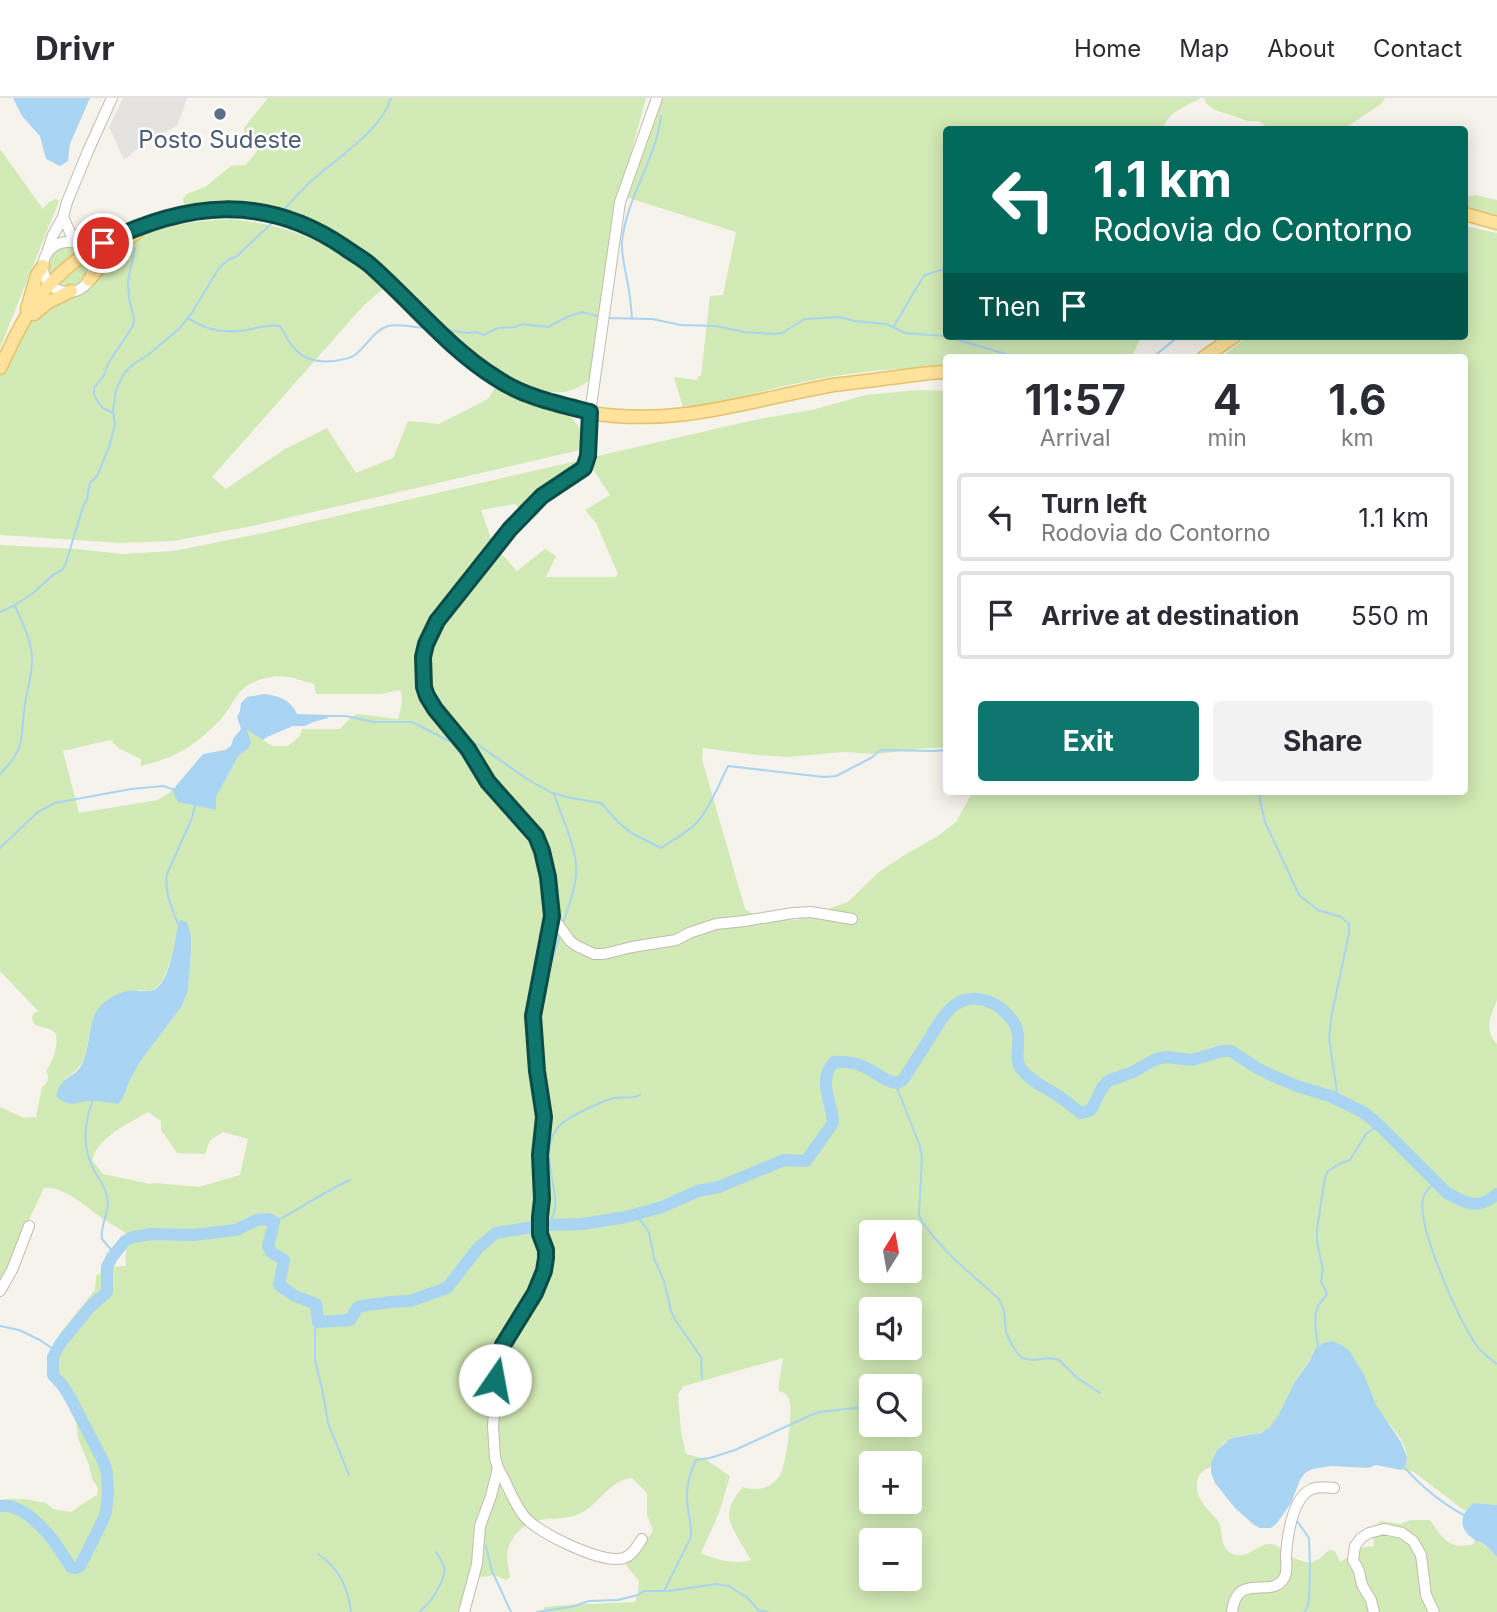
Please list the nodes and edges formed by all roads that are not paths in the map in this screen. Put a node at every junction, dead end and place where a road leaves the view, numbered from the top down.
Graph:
1 (112, 98) edge
2 (657, 98) edge
3 (1468, 215) edge
4 (63, 217) junction
5 (148, 223) junction
6 (1497, 223) edge
7 (81, 247) junction
8 (45, 260) junction
9 (89, 280) junction
10 (50, 284) junction
11 (71, 291) junction
12 (22, 323) junction
13 (1229, 340) edge
14 (1208, 354) edge
15 (0, 368) edge
16 (943, 372) edge
17 (590, 412) junction
18 (552, 916) junction
19 (852, 919) dead end
20 (29, 1226) dead end
21 (0, 1291) edge
22 (498, 1468) junction
23 (1334, 1488) dead end
24 (642, 1539) dead end
25 (464, 1612) edge
26 (1232, 1612) edge
27 (1374, 1612) edge
28 (1434, 1612) edge

1 - 4 street
2 - 17 street
3 - 6 main road
4 - 7 street
4 - 8 street
5 - 7 main road
5 - 9 main road
5 - 17 main road
7 - 8 street
7 - 9 street
7 - 10 main road
8 - 10 street
8 - 12 main road
9 - 11 street
10 - 11 street
10 - 12 main road
11 - 12 main road
12 - 15 main road
13 - 14 main road
16 - 17 main road
17 - 18 street
18 - 19 street
18 - 22 street
20 - 21 street
22 - 24 street
22 - 25 street
23 - 26 street
27 - 28 street

